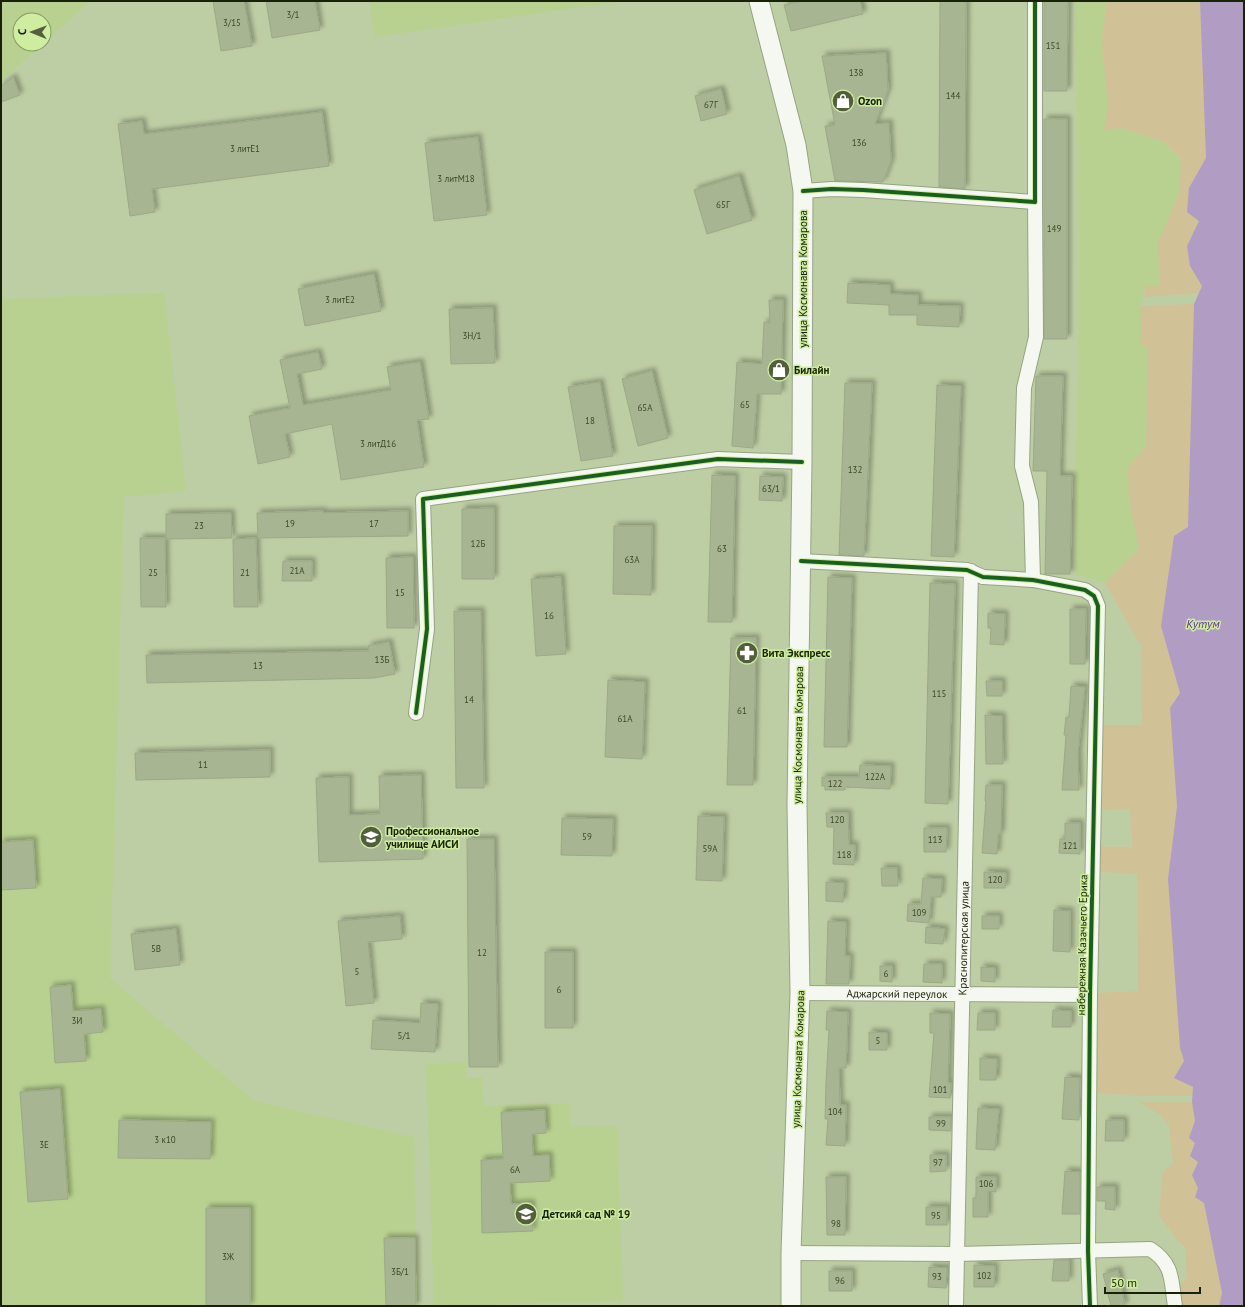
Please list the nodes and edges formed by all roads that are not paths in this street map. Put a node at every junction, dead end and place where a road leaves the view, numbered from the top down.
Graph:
1 (759, 1) edge
2 (1035, 1) edge
3 (803, 191) junction
4 (1035, 202) junction
5 (802, 462) junction
6 (801, 561) junction
7 (971, 571) junction
8 (1033, 580) junction
9 (416, 713) dead end
10 (800, 993) junction
11 (961, 995) junction
12 (1090, 995) junction
13 (1088, 1251) junction
14 (791, 1253) junction
15 (957, 1254) junction
16 (791, 1306) edge
17 (956, 1306) edge
18 (1090, 1306) edge
19 (1175, 1306) edge

1 - 3 main road, улица Космонавта Комарова
2 - 4 street
3 - 4 street
3 - 5 main road, улица Космонавта Комарова
4 - 8 street
5 - 6 main road, улица Космонавта Комарова
5 - 9 street
6 - 7 street
6 - 10 main road, улица Космонавта Комарова
7 - 8 street
7 - 11 street, Краснопитерская улица
8 - 12 street, набережная Казачьего Ерика
10 - 11 street, Аджарский переулок
10 - 14 main road, улица Космонавта Комарова
11 - 12 street, Аджарский переулок
11 - 15 street, Краснопитерская улица
12 - 13 street, набережная Казачьего Ерика
13 - 15 street
13 - 18 street, набережная Казачьего Ерика
13 - 19 street
14 - 15 street
14 - 16 main road, улица Космонавта Комарова
15 - 17 street, Краснопитерская улица

